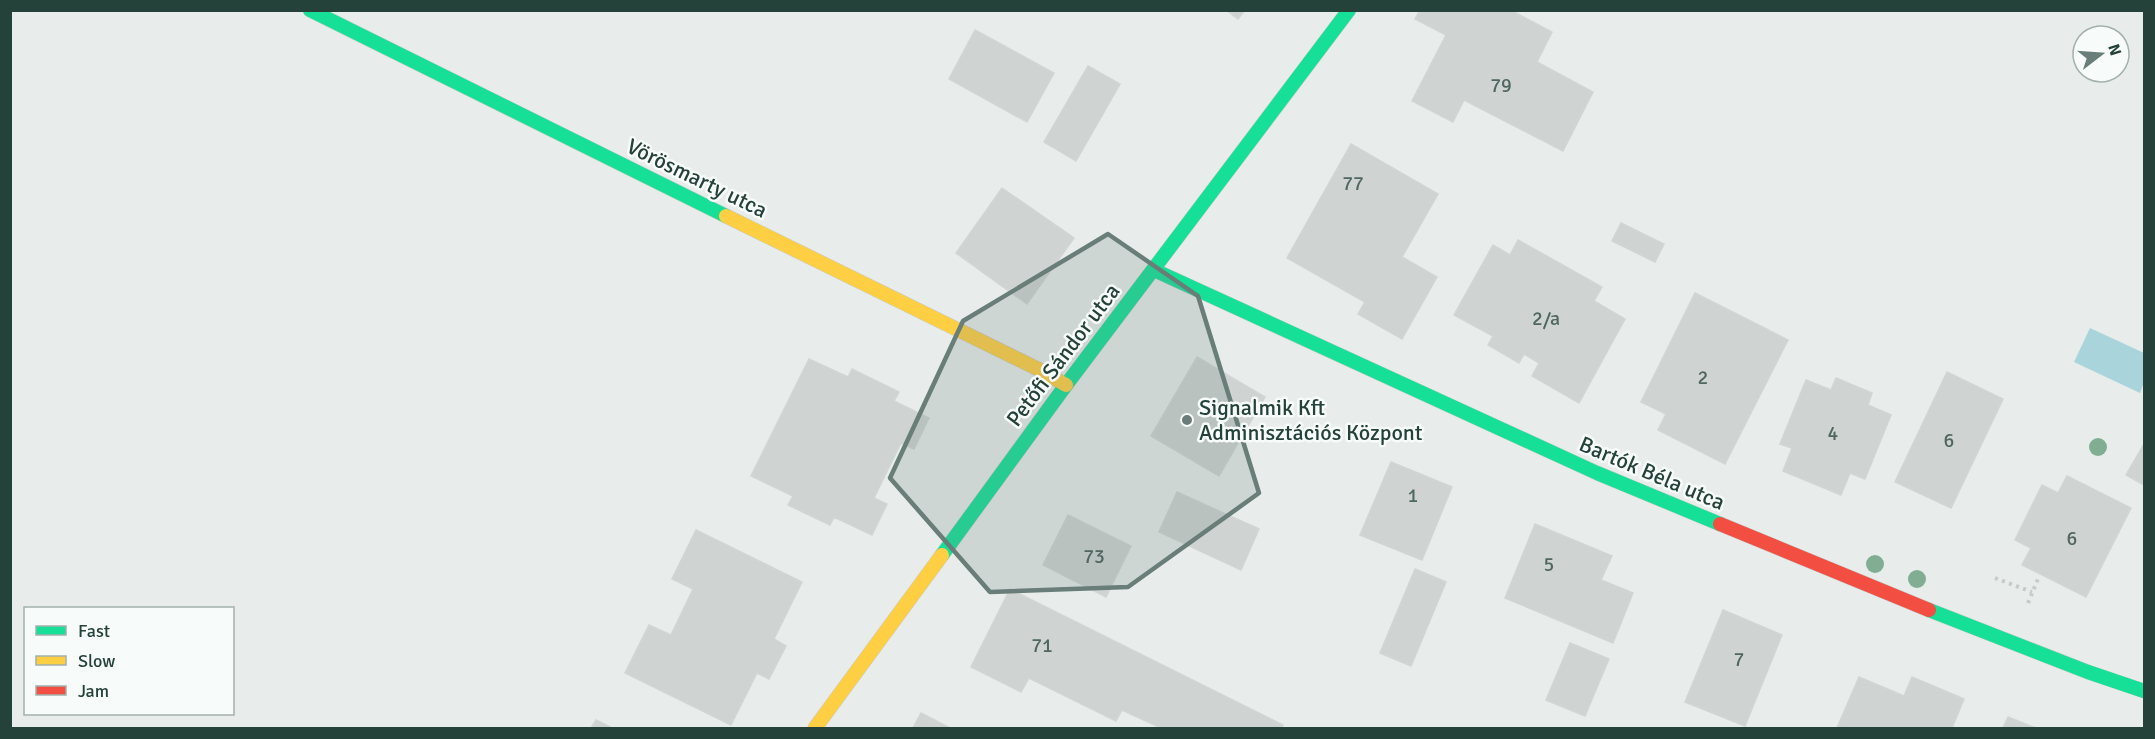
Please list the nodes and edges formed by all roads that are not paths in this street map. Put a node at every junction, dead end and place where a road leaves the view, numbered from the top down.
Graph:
1 (310, 10) edge
2 (1349, 10) edge
3 (1154, 270) junction
4 (1066, 385) junction
5 (2145, 691) edge
6 (815, 729) edge

1 - 4 street, Vörösmarty utca
2 - 3 street, Petőfi Sándor utca
3 - 4 street, Petőfi Sándor utca
3 - 5 street, Bartók Béla utca
4 - 6 street, Petőfi Sándor utca

